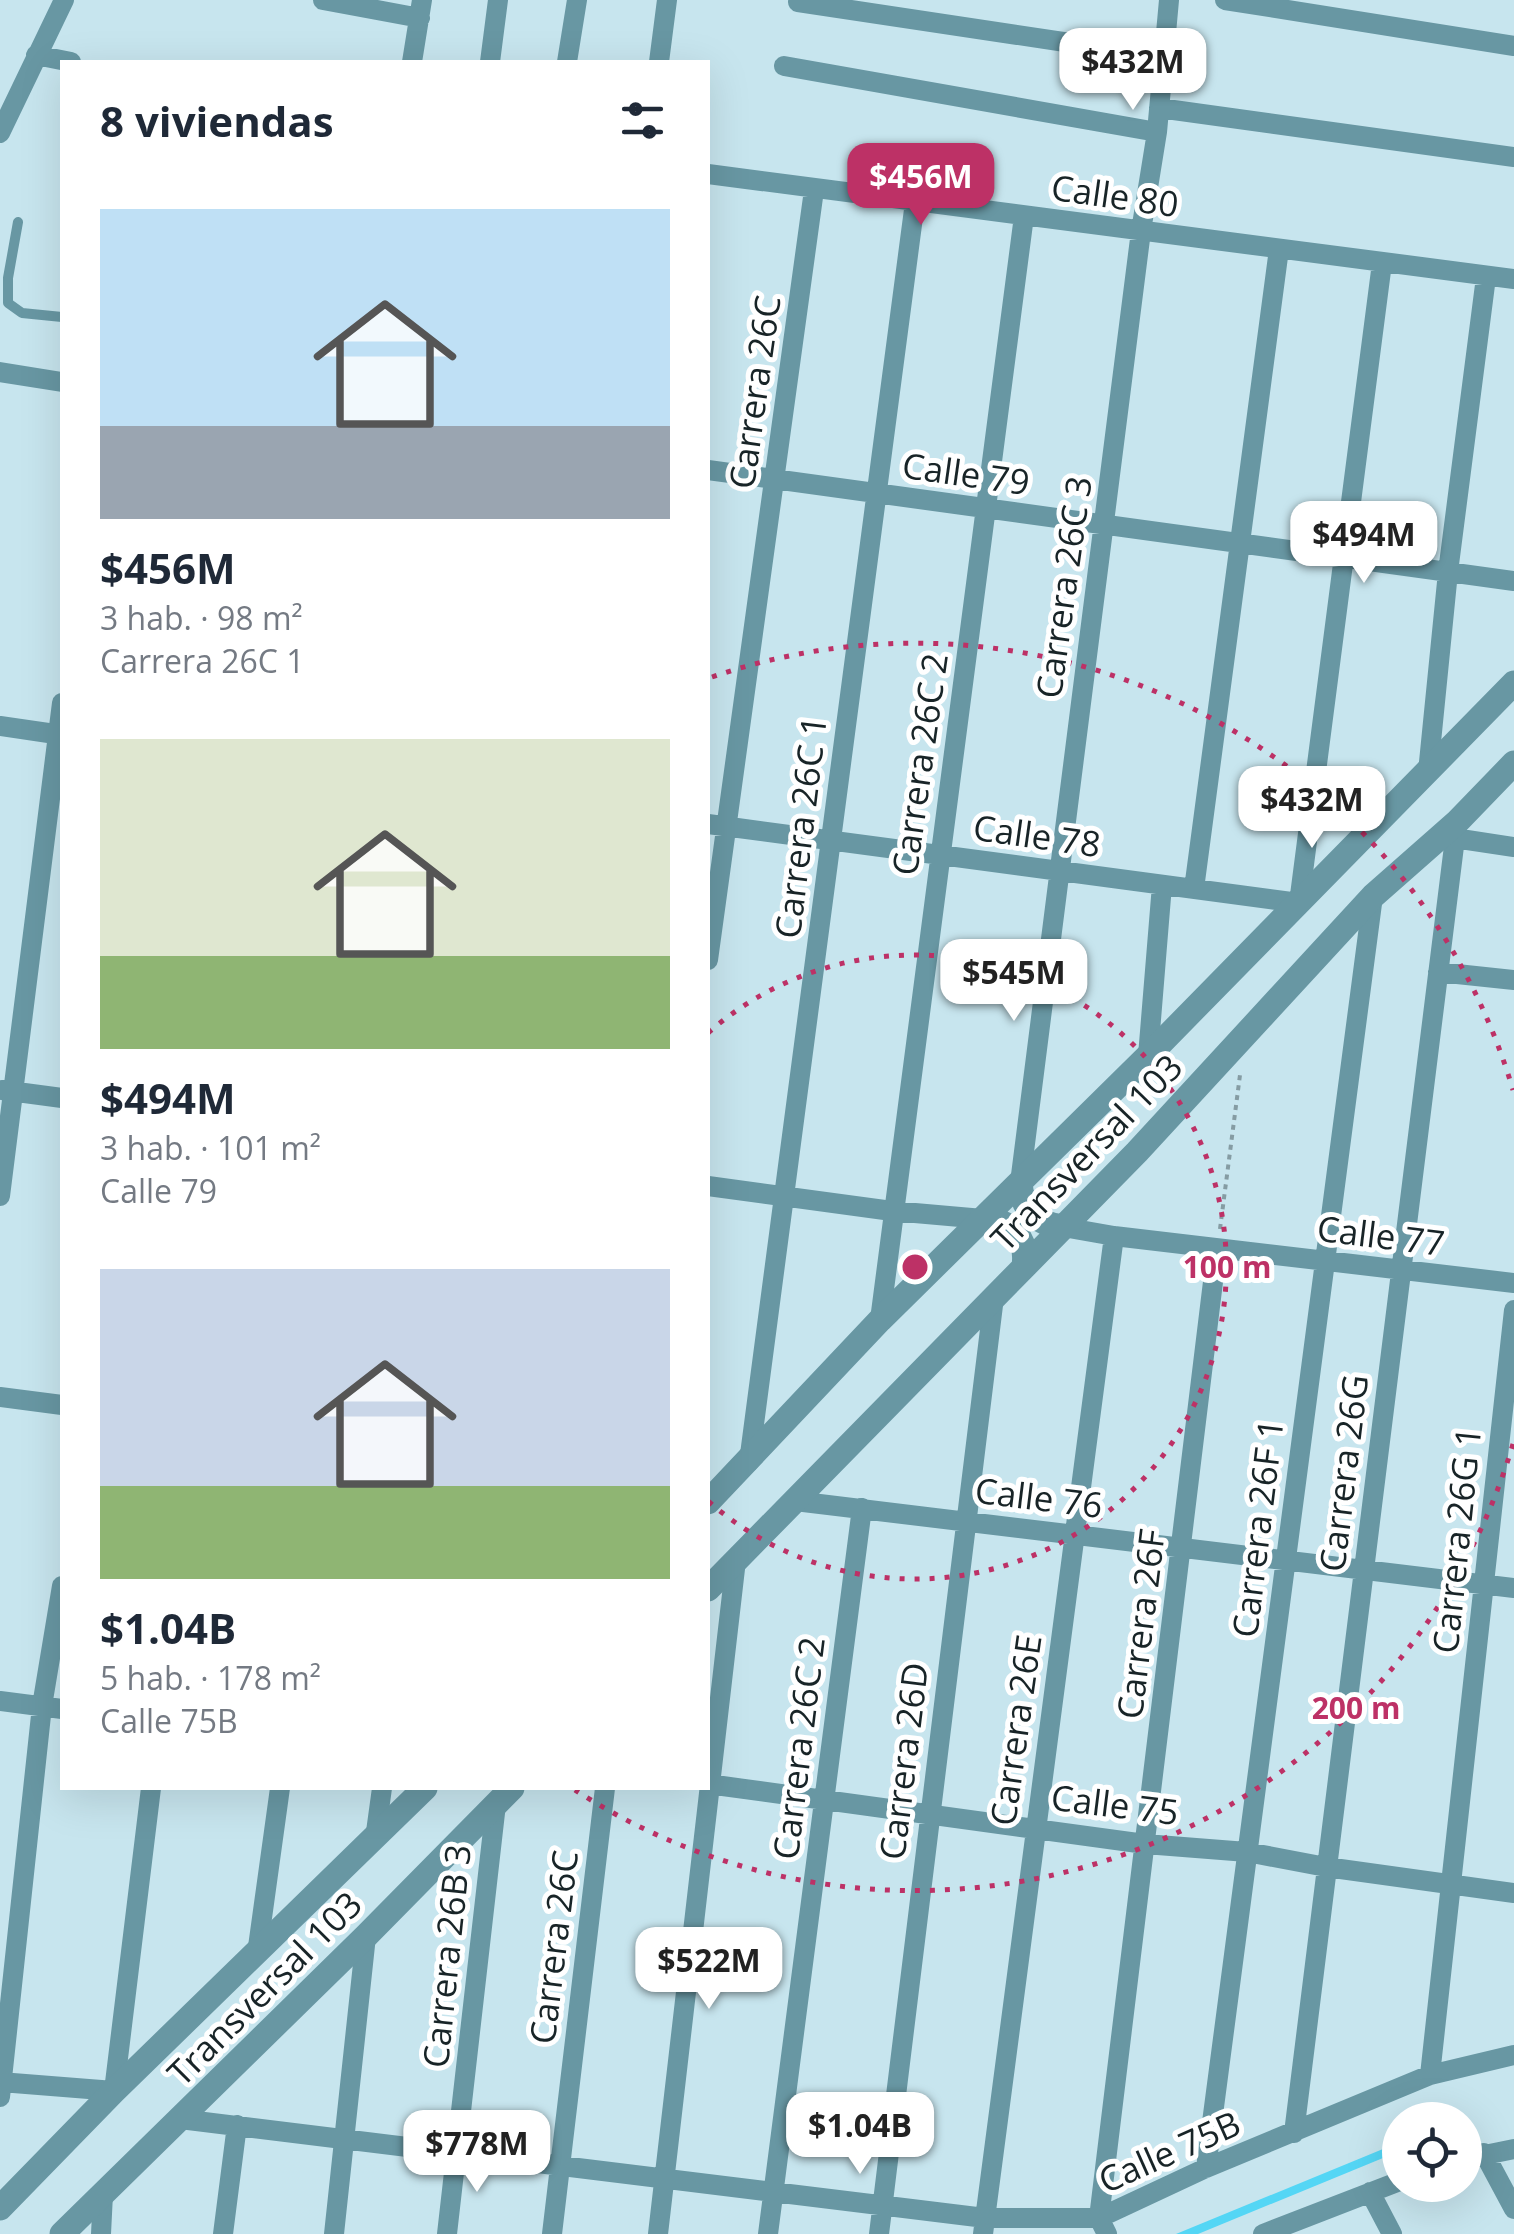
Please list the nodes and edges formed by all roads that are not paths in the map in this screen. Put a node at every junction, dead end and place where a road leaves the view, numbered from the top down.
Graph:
1 (64, 0) edge
2 (323, 0) edge
3 (498, 0) edge
4 (577, 0) edge
5 (667, 0) edge
6 (1169, 0) edge
7 (1225, 0) edge
8 (798, 2) edge
9 (421, 9) edge
10 (1514, 46) edge
11 (36, 55) junction
12 (1164, 57) junction
13 (62, 60) edge
14 (412, 60) edge
15 (490, 60) edge
16 (566, 60) edge
17 (659, 60) edge
18 (784, 66) dead end
19 (1159, 108) junction
20 (1156, 132) junction
21 (0, 133) edge
22 (1514, 157) edge
23 (710, 174) edge
24 (814, 190) junction
25 (915, 202) junction
26 (1024, 216) junction
27 (18, 222) dead end
28 (1140, 232) junction
29 (1279, 250) junction
30 (1382, 263) junction
31 (1486, 277) junction
32 (1514, 279) edge
33 (60, 317) edge
34 (0, 372) edge
35 (60, 382) edge
36 (710, 470) edge
37 (774, 481) junction
38 (876, 494) junction
39 (986, 508) junction
40 (1104, 524) junction
41 (1238, 543) junction
42 (1343, 557) junction
43 (1448, 572) junction
44 (1514, 581) edge
45 (1514, 683) edge
46 (0, 726) edge
47 (60, 734) edge
48 (60, 740) edge
49 (1514, 763) edge
50 (1428, 772) junction
51 (717, 826) edge
52 (1456, 830) junction
53 (831, 840) junction
54 (1514, 847) edge
55 (940, 854) junction
56 (1057, 870) junction
57 (1162, 885) junction
58 (1194, 889) junction
59 (1373, 896) junction
60 (1298, 903) junction
61 (710, 930) edge
62 (1438, 972) junction
63 (1514, 980) edge
64 (1148, 1056) junction
65 (6, 1091) edge
66 (60, 1098) edge
67 (1020, 1183) junction
68 (710, 1186) edge
69 (0, 1196) edge
70 (784, 1197) junction
71 (892, 1211) junction
72 (983, 1219) junction
73 (1062, 1227) junction
74 (1114, 1236) junction
75 (1218, 1248) junction
76 (1325, 1261) junction
77 (1024, 1266) junction
78 (1401, 1270) junction
79 (1514, 1284) edge
80 (994, 1297) junction
81 (1514, 1310) edge
82 (880, 1320) junction
83 (0, 1397) edge
84 (60, 1406) edge
85 (749, 1462) junction
86 (711, 1495) edge
87 (794, 1501) junction
88 (862, 1508) junction
89 (966, 1520) junction
90 (1076, 1534) junction
91 (1182, 1548) junction
92 (736, 1560) junction
93 (1286, 1560) junction
94 (1363, 1570) junction
95 (1484, 1585) junction
96 (710, 1587) edge
97 (1514, 1588) edge
98 (60, 1610) edge
99 (0, 1701) edge
100 (52, 1708) edge
101 (710, 1776) edge
102 (710, 1784) edge
103 (151, 1790) edge
104 (280, 1790) edge
105 (382, 1790) edge
106 (424, 1790) edge
107 (605, 1790) edge
108 (708, 1790) edge
109 (504, 1796) edge
110 (824, 1798) junction
111 (929, 1815) junction
112 (1034, 1826) junction
113 (376, 1839) junction
114 (1145, 1844) junction
115 (1248, 1852) junction
116 (1326, 1867) junction
117 (1450, 1884) junction
118 (1514, 1893) edge
119 (366, 1936) junction
120 (258, 1954) junction
121 (1514, 2055) edge
122 (1430, 2075) junction
123 (1, 2087) edge
124 (114, 2092) junction
125 (180, 2119) junction
126 (238, 2126) junction
127 (1294, 2133) junction
128 (344, 2138) junction
129 (1514, 2149) edge
130 (456, 2151) junction
131 (1482, 2155) edge
132 (560, 2164) junction
133 (1482, 2166) edge
134 (1206, 2168) junction
135 (665, 2178) junction
136 (1382, 2188) edge
137 (773, 2191) junction
138 (1370, 2192) junction
139 (103, 2194) junction
140 (882, 2205) junction
141 (0, 2208) edge
142 (1514, 2209) edge
143 (984, 2226) edge
144 (1103, 2226) edge
145 (62, 2234) edge
146 (101, 2234) edge
147 (223, 2234) edge
148 (334, 2234) edge
149 (447, 2234) edge
150 (552, 2234) edge
151 (658, 2234) edge
152 (768, 2234) edge
153 (878, 2234) edge
154 (1263, 2234) edge
155 (1392, 2234) edge

1 - 11 street
2 - 9 street
3 - 15 street
4 - 16 street
5 - 17 street
6 - 12 street, Carrera 26C 3
7 - 10 street
8 - 12 street
9 - 14 street
11 - 13 street
11 - 21 street
12 - 19 street, Carrera 26C 3
18 - 20 street
19 - 20 street, Carrera 26C 3
19 - 22 street
20 - 28 street, Carrera 26C 3
23 - 24 street, Calle 80
24 - 25 street, Calle 80
24 - 37 street, Carrera 26C
25 - 26 street, Calle 80
25 - 38 street, Carrera 26C 1
26 - 28 street, Calle 80
26 - 39 street, Carrera 26C 2
27 - 33 lane
28 - 29 street, Calle 80
28 - 40 street, Carrera 26C 3
29 - 30 street, Calle 80
29 - 41 street
30 - 31 street, Calle 80
30 - 42 street
31 - 32 street, Calle 80
31 - 43 street
34 - 35 street
36 - 37 street, Calle 79
37 - 38 street, Calle 79
37 - 51 street, Carrera 26C
38 - 39 street, Calle 79
38 - 53 street, Carrera 26C 1
39 - 40 street, Calle 79
39 - 55 street, Carrera 26C 2
40 - 41 street, Calle 79
40 - 56 street, Carrera 26C 3
41 - 42 street, Calle 79
41 - 58 street
42 - 43 street, Calle 79
42 - 60 street
43 - 44 street, Calle 79
43 - 50 street
45 - 50 street, Transversal 103
46 - 47 street
48 - 65 street
49 - 52 street, Transversal 103
50 - 60 street, Transversal 103
51 - 53 street, Calle 78
51 - 61 street, Carrera 26C
52 - 54 street
52 - 59 street, Transversal 103
52 - 62 street, Carrera 26G
53 - 55 street, Calle 78
53 - 70 street, Carrera 26C 1
55 - 56 street, Calle 78
55 - 71 street, Carrera 26C 2
56 - 57 street, Calle 78
56 - 67 street, Carrera 26C 3
57 - 58 street, Calle 78
57 - 64 street
58 - 60 street, Calle 78
59 - 73 street, Transversal 103
59 - 76 street, Carrera 26F 1
60 - 64 street, Transversal 103
62 - 63 street
62 - 78 street, Carrera 26G
64 - 67 street, Transversal 103
65 - 66 street
65 - 69 street
67 - 72 street, Transversal 103
67 - 73 street
68 - 70 street
70 - 71 street
70 - 85 street, Carrera 26C 1
71 - 72 street
71 - 82 street, Carrera 26C 2
72 - 77 street
72 - 82 street, Transversal 103
73 - 74 street, Calle 77
73 - 77 street, Transversal 103
74 - 75 street, Calle 77
74 - 90 street, Carrera 26E
75 - 76 street, Calle 77
75 - 91 street, Carrera 26F
76 - 78 street, Calle 77
76 - 93 street, Carrera 26F 1
77 - 80 street, Transversal 103
78 - 79 street, Calle 77
78 - 94 street, Carrera 26G
80 - 87 street, Transversal 103
80 - 89 street, Carrera 26D
81 - 95 street, Carrera 26G 1
82 - 85 street, Transversal 103
83 - 84 street
85 - 86 street, Transversal 103
87 - 88 street, Calle 76
87 - 92 street, Transversal 103
88 - 89 street, Calle 76
88 - 110 street, Carrera 26C 2
89 - 90 street, Calle 76
89 - 111 street, Carrera 26D
90 - 91 street, Calle 76
90 - 112 street, Carrera 26E
91 - 93 street, Calle 76
91 - 114 street, Carrera 26F
92 - 96 street, Transversal 103
92 - 101 street
93 - 94 street, Calle 76
93 - 115 street, Carrera 26F 1
94 - 95 street, Calle 76
94 - 116 street, Carrera 26G
95 - 97 street, Calle 76
95 - 117 street, Carrera 26G 1
98 - 100 street
99 - 100 street
100 - 123 street
102 - 110 street, Calle 75
103 - 124 street
104 - 120 street
105 - 113 street
106 - 113 street, Transversal 103
107 - 132 street, Carrera 26C
108 - 135 street
109 - 119 street, Transversal 103
109 - 130 street, Carrera 26B 3
110 - 111 street, Calle 75
110 - 137 street, Carrera 26C 2
111 - 112 street, Calle 75
111 - 140 street, Carrera 26D
112 - 114 street, Calle 75
112 - 143 street, Carrera 26E
113 - 120 street, Transversal 103
114 - 115 street, Calle 75
114 - 144 street, Carrera 26F
115 - 116 street, Calle 75
115 - 134 street, Carrera 26F 1
116 - 117 street, Calle 75
116 - 127 street, Carrera 26G
117 - 118 street, Calle 75
117 - 122 street, Carrera 26G 1
119 - 125 street, Transversal 103
119 - 128 street
120 - 124 street, Transversal 103
121 - 122 street, Calle 75B
122 - 127 street, Calle 75B
123 - 124 street
124 - 141 street, Transversal 103
125 - 126 street, Calle 75B
125 - 139 street, Transversal 103
126 - 128 street, Calle 75B
126 - 147 street
127 - 134 street, Calle 75B
128 - 130 street, Calle 75B
128 - 148 street
129 - 131 street
130 - 132 street, Calle 75B
130 - 149 street, Carrera 26B 3
132 - 135 street, Calle 75B
132 - 150 street, Carrera 26C
133 - 142 street
134 - 144 street, Calle 75B
135 - 137 street, Calle 75B
135 - 151 street
136 - 138 street
137 - 140 street, Calle 75B
137 - 152 street, Carrera 26C 2
138 - 154 street
138 - 155 street
139 - 145 street, Transversal 103
139 - 146 street
140 - 143 street, Calle 75B
140 - 153 street, Carrera 26D
143 - 144 street, Calle 75B

